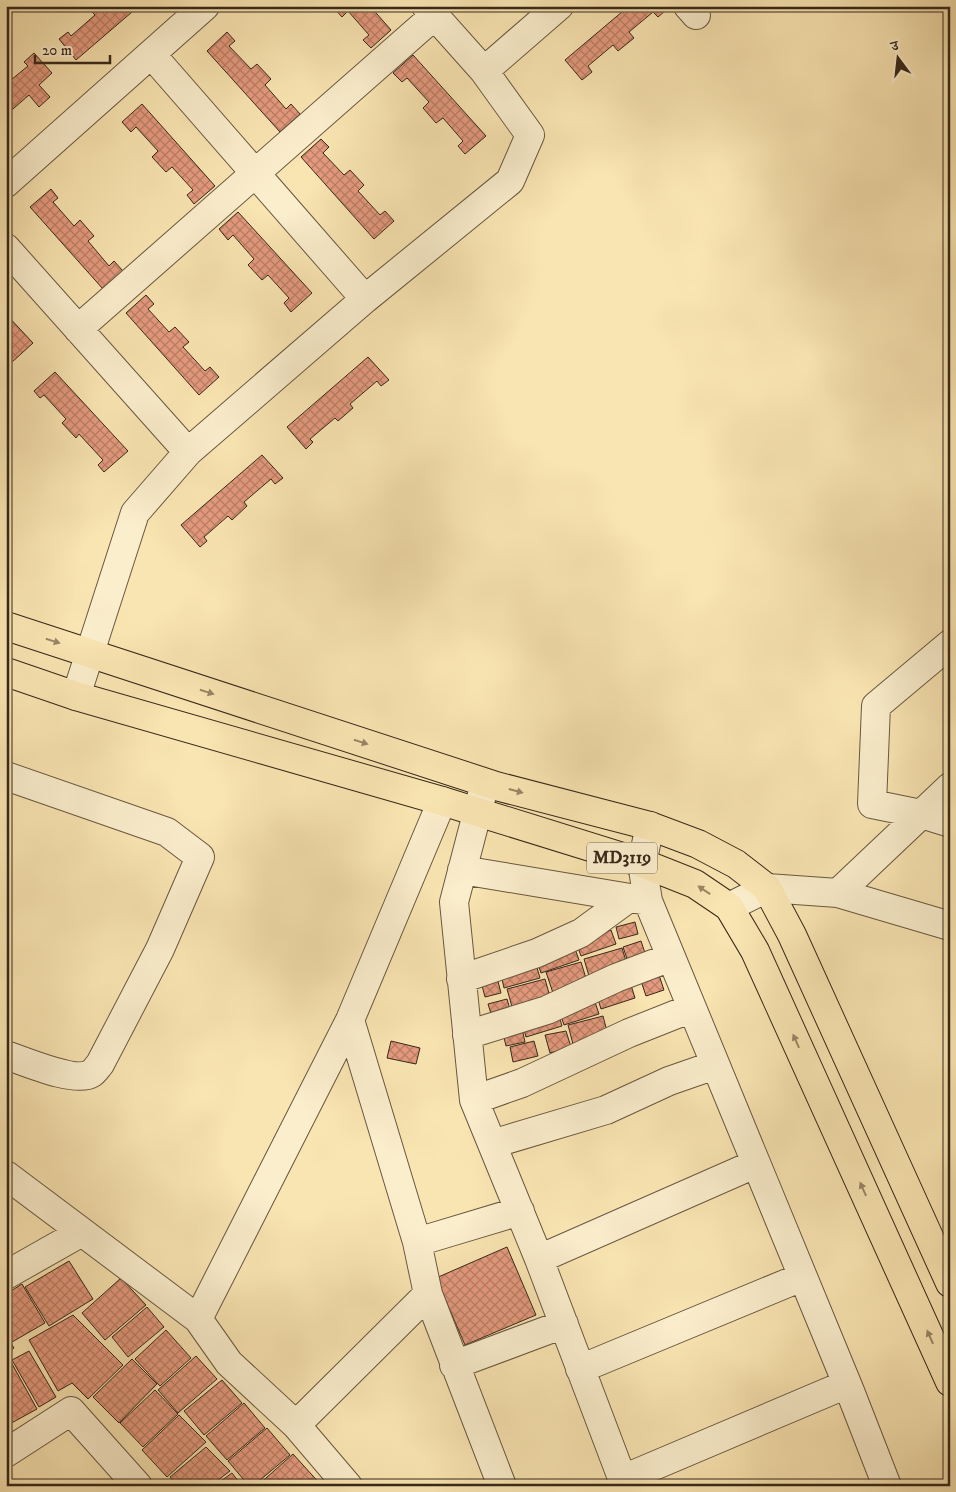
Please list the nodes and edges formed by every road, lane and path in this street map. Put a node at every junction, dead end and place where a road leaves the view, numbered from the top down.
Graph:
1 (204, 6) edge
2 (559, 6) edge
3 (430, 11) edge
4 (150, 54) junction
5 (484, 71) junction
6 (254, 174) junction
7 (6, 183) edge
8 (6, 248) edge
9 (365, 299) junction
10 (78, 330) junction
11 (188, 452) junction
12 (6, 626) edge
13 (950, 644) edge
14 (89, 653) junction
15 (6, 672) edge
16 (76, 696) junction
17 (6, 776) edge
18 (485, 782) junction
19 (950, 787) edge
20 (442, 801) junction
21 (476, 812) junction
22 (921, 814) junction
23 (950, 823) edge
24 (650, 826) junction
25 (642, 863) junction
26 (462, 870) junction
27 (767, 888) junction
28 (838, 893) junction
29 (639, 899) junction
30 (729, 907) junction
31 (950, 926) edge
32 (671, 957) junction
33 (462, 979) junction
34 (692, 1008) junction
35 (350, 1020) junction
36 (467, 1036) junction
37 (6, 1055) edge
38 (715, 1065) junction
39 (474, 1100) junction
40 (492, 1144) junction
41 (755, 1164) junction
42 (6, 1175) edge
43 (520, 1211) junction
44 (82, 1232) junction
45 (417, 1242) junction
46 (539, 1259) junction
47 (6, 1275) edge
48 (802, 1277) junction
49 (950, 1283) edge
50 (428, 1294) junction
51 (198, 1319) junction
52 (564, 1324) junction
53 (454, 1365) junction
54 (580, 1369) junction
55 (950, 1382) edge
56 (847, 1384) junction
57 (296, 1426) junction
58 (6, 1453) edge
59 (624, 1482) edge
60 (138, 1486) edge
61 (348, 1486) edge
62 (502, 1486) edge
63 (887, 1486) edge

1 - 4 street
2 - 5 street
3 - 5 street
3 - 6 street
4 - 6 street
4 - 7 street
5 - 9 street
6 - 9 street
6 - 10 street
8 - 10 street
9 - 11 street
10 - 11 street
11 - 14 street
12 -> 14 main road, MD3119
13 - 22 street
14 - 16 street
14 -> 18 main road, MD3119
15 - 16 main road, MD3119
16 - 20 main road, MD3119
17 - 37 street
18 - 21 street
18 -> 24 main road, MD3119
19 - 22 street
20 - 21 main road, MD3119
20 - 35 street
21 - 25 main road, MD3119
21 - 26 street
22 - 23 street
22 - 28 street
24 - 25 street
24 - 27 main road, MD3119
25 - 29 street
30 -> 25 main road, MD3119
26 - 29 street
26 - 33 street
27 - 28 street
27 - 30 street
27 - 49 main road, MD3119
28 - 31 street
29 - 32 street
29 - 33 street
55 -> 30 main road, MD3119
32 - 34 street
32 - 36 street
33 - 36 street
34 - 38 street
34 - 39 street
35 - 45 street
35 - 51 street
36 - 39 street
38 - 40 street
38 - 41 street
39 - 40 street
40 - 43 street
41 - 46 street
41 - 48 street
42 - 44 street
43 - 45 street
43 - 46 street
44 - 47 street
44 - 51 street
45 - 50 street
46 - 52 street
48 - 54 street
48 - 56 street
50 - 53 street
50 - 57 street
51 - 57 street
52 - 53 street
52 - 54 street
53 - 62 street
54 - 59 street
56 - 59 street
56 - 63 street
57 - 61 street
58 - 60 street

